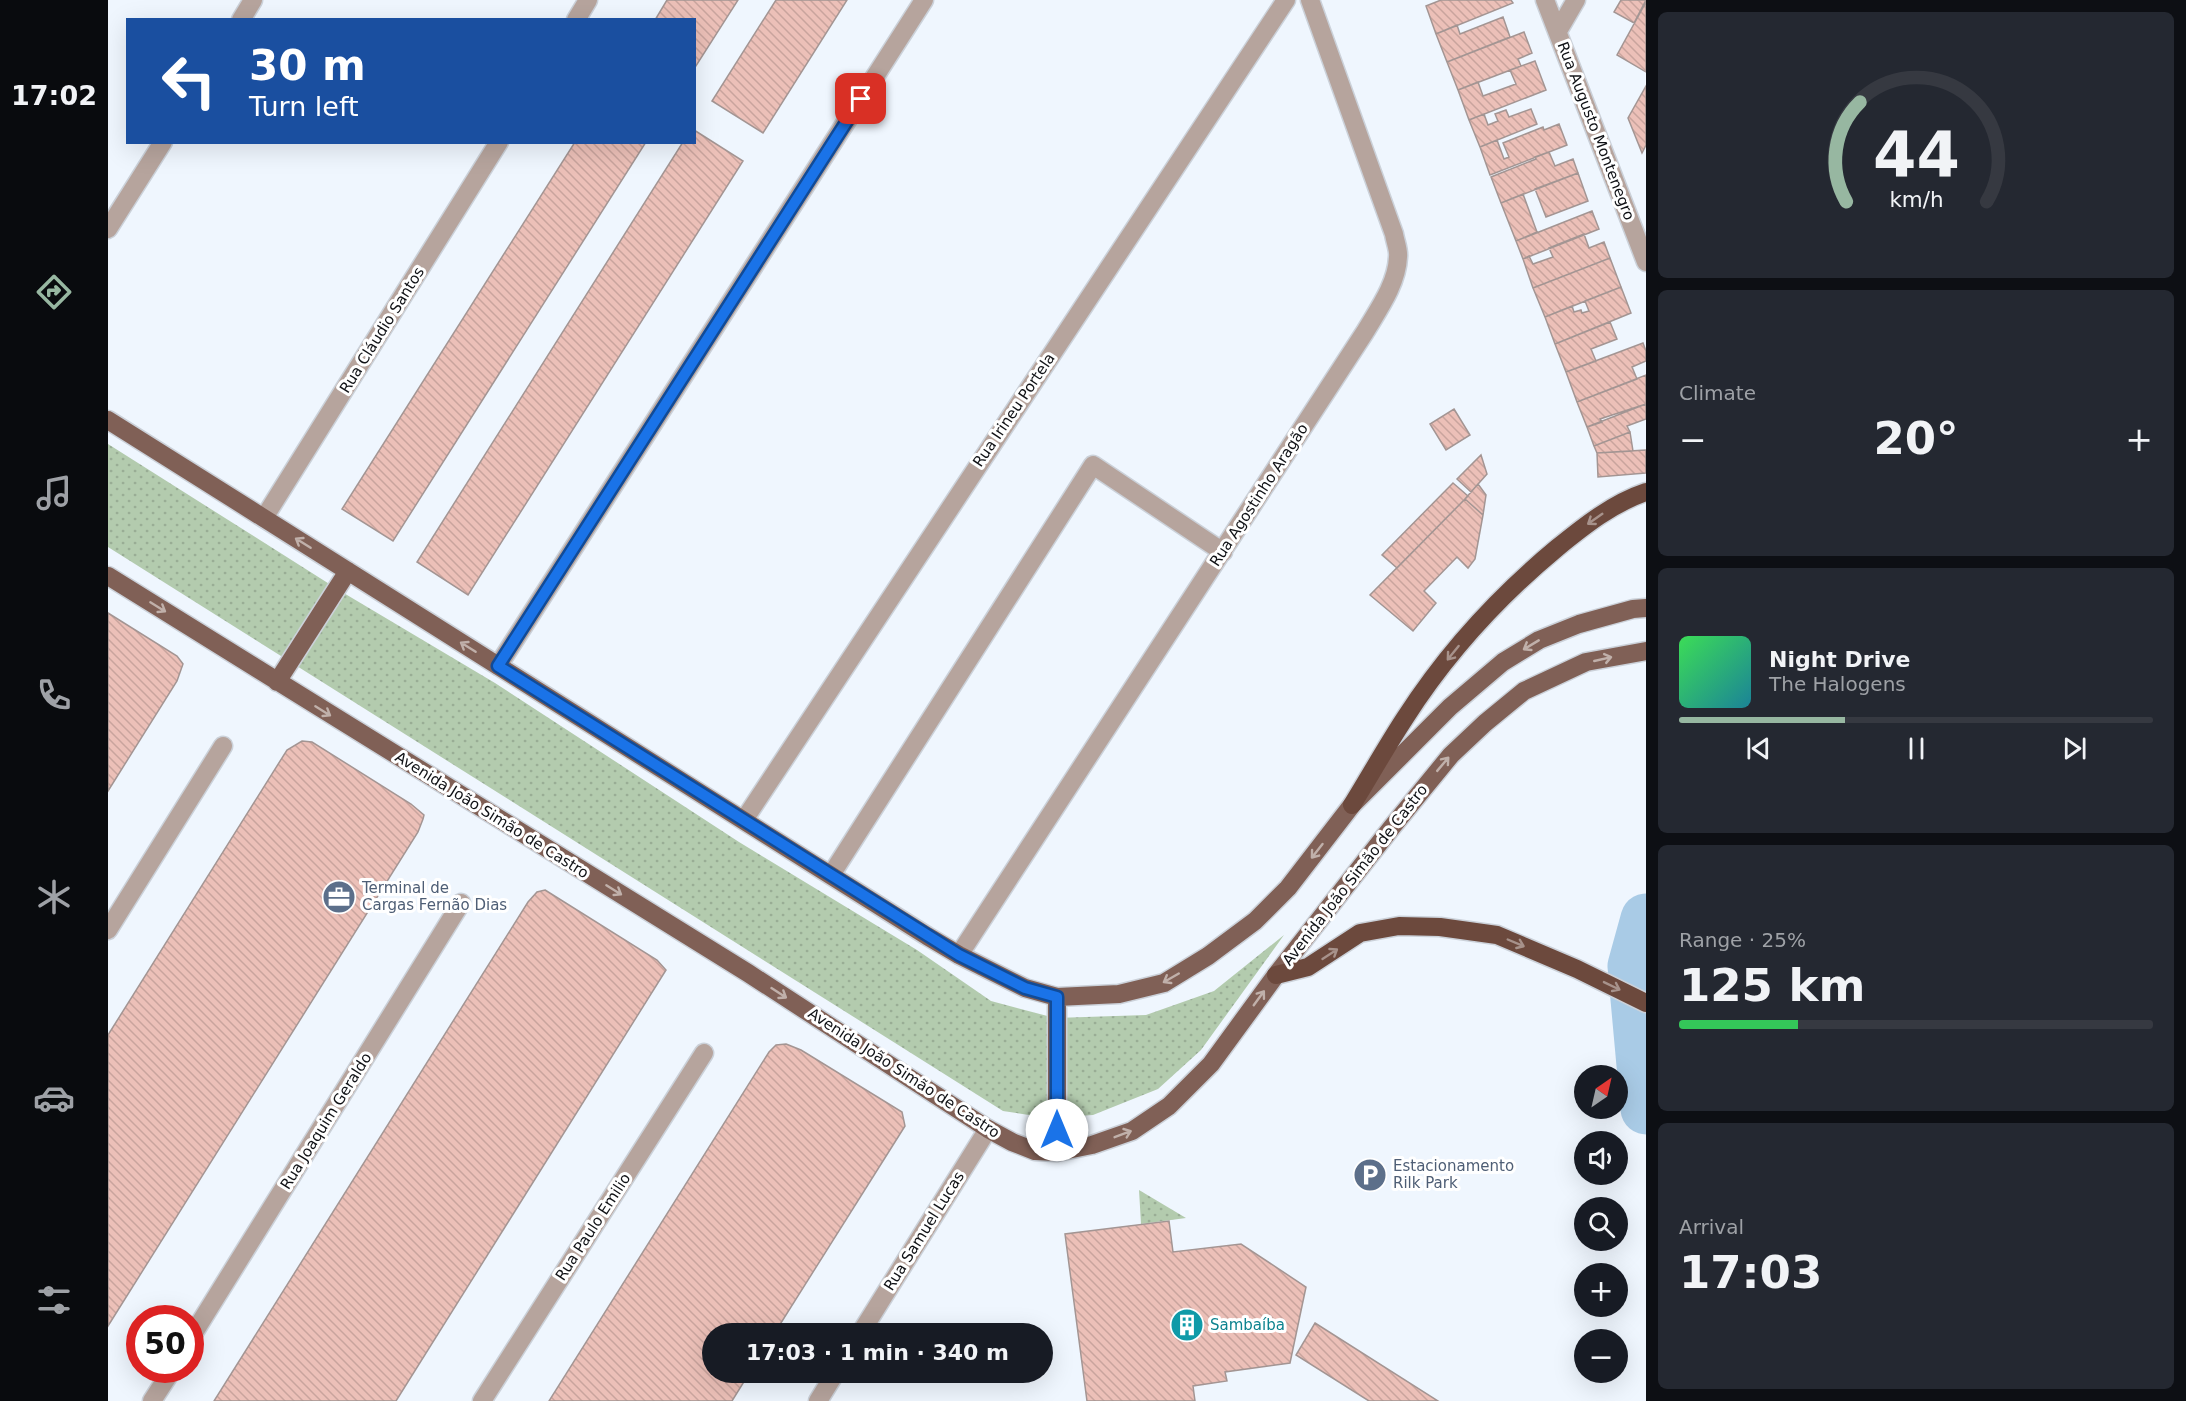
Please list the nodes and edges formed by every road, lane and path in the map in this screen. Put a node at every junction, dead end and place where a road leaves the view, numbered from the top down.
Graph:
1 (253, 0) edge
2 (588, 0) edge
3 (924, 0) edge
4 (1286, 0) edge
5 (1310, 0) edge
6 (1545, 0) edge
7 (1576, 0) edge
8 (242, 18) edge
9 (577, 18) edge
10 (1558, 31) junction
11 (162, 144) edge
12 (498, 144) edge
13 (108, 229) edge
14 (1646, 262) edge
15 (108, 420) edge
16 (1646, 492) edge
17 (264, 518) junction
18 (1223, 552) junction
19 (348, 571) junction
20 (108, 576) edge
21 (1646, 608) edge
22 (1646, 651) edge
23 (498, 666) junction
24 (277, 682) junction
25 (223, 746) dead end
26 (1352, 805) junction
27 (744, 820) junction
28 (831, 875) junction
29 (461, 903) dead end
30 (108, 930) edge
31 (959, 955) junction
32 (1276, 975) junction
33 (1057, 997) junction
34 (1646, 1003) edge
35 (704, 1053) dead end
36 (988, 1129) junction
37 (1057, 1152) junction
38 (204, 1316) edge
39 (867, 1323) edge
40 (164, 1383) edge
41 (829, 1383) edge
42 (152, 1401) edge
43 (482, 1401) edge
44 (818, 1401) edge

1 - 8 street
2 - 9 street
3 - 23 street
4 - 27 street, Rua Irineu Portela
5 - 18 street, Rua Agostinho Aragão
6 - 10 street, Rua Augusto Montenegro
7 - 10 street
10 - 14 street, Rua Augusto Montenegro
11 - 13 street
12 - 17 street, Rua Cláudio Santos
15 - 17 main road
16 -> 26 highway
19 -> 17 main road
18 - 28 street
18 - 31 street, Rua Agostinho Aragão
23 -> 19 main road
19 - 24 main road
20 -> 24 main road, Avenida João Simão de Castro
21 -> 26 main road
32 -> 22 main road, Avenida João Simão de Castro
23 - 27 main road
24 -> 36 main road, Avenida João Simão de Castro
25 - 30 street
26 -> 33 main road
27 - 28 main road
28 - 31 main road
29 - 38 street, Rua Joaquim Geraldo
31 - 33 main road
32 -> 34 highway
37 -> 32 main road, Avenida João Simão de Castro
33 - 37 main road
35 - 43 street, Rua Paulo Emilio
36 - 37 main road, Avenida João Simão de Castro
36 - 39 street, Rua Samuel Lucas
40 - 42 street
41 - 44 street

